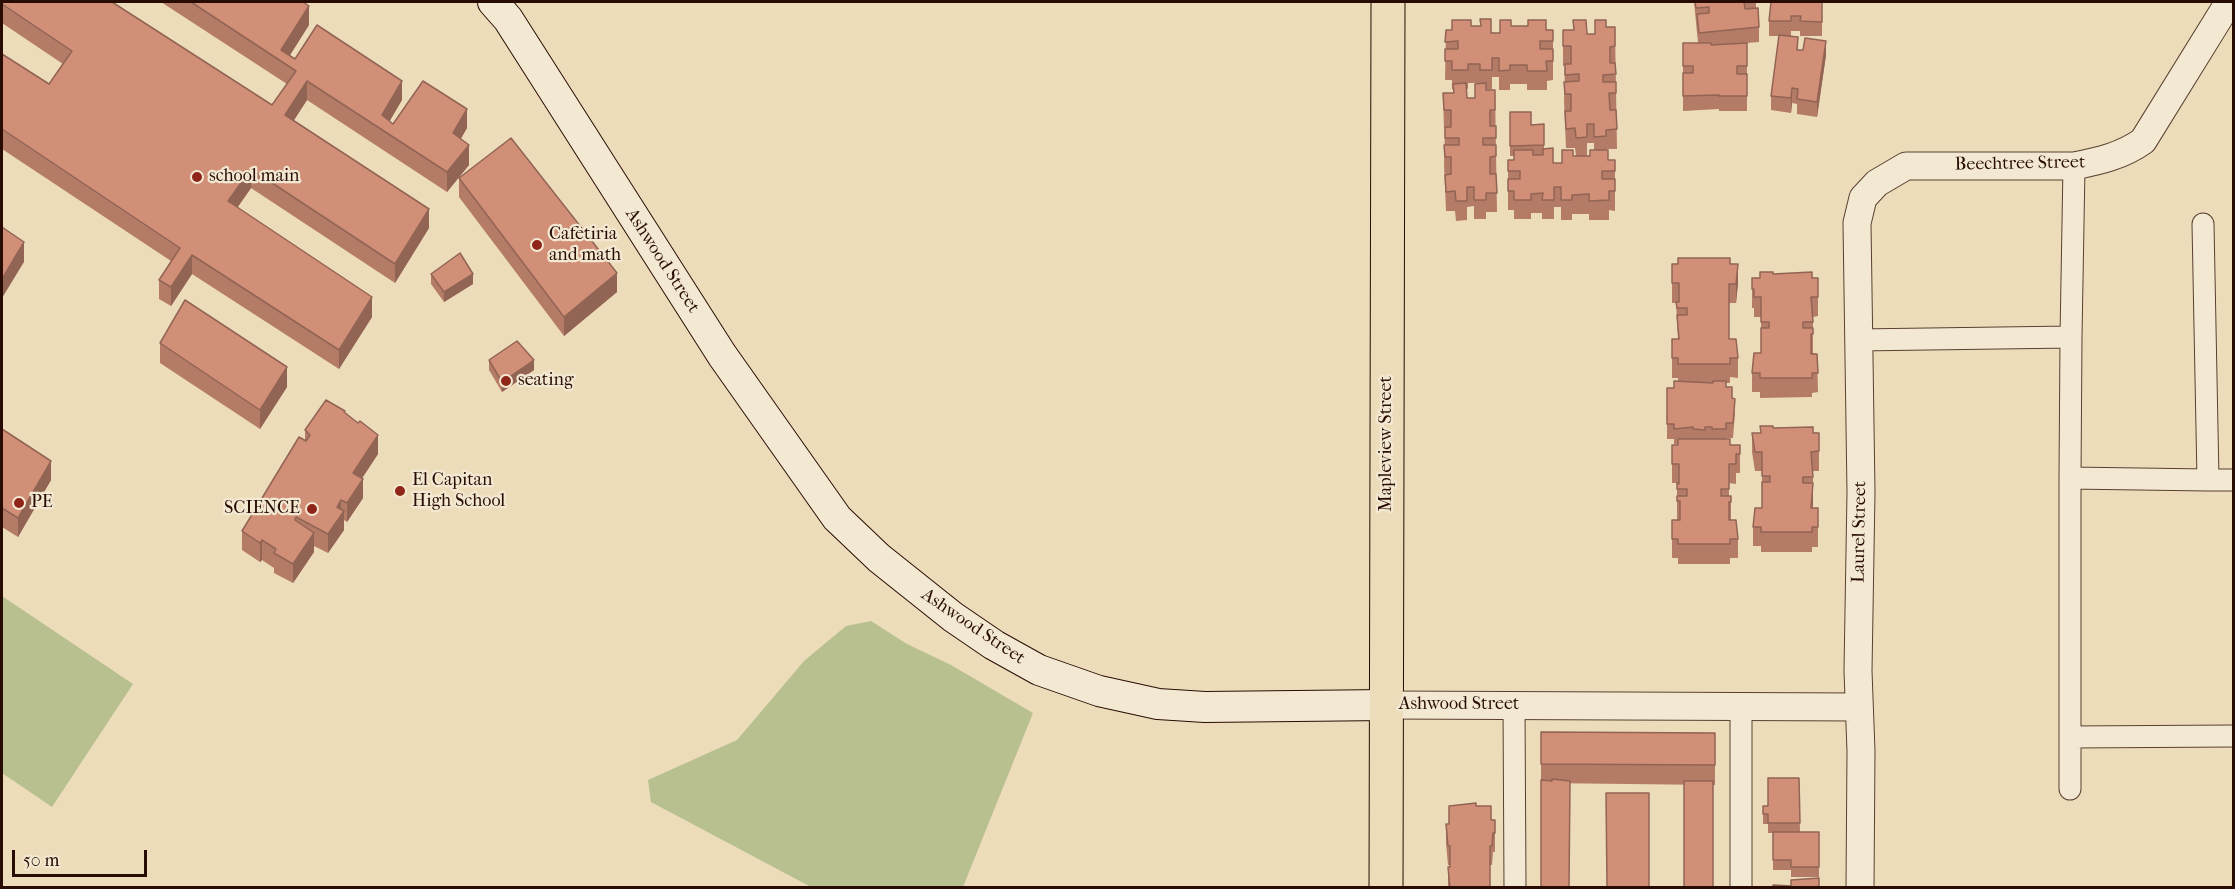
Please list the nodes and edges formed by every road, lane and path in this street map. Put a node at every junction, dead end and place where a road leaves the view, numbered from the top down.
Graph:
1 (493, 2) edge
2 (1388, 2) edge
3 (2229, 2) edge
4 (2074, 166) junction
5 (1877, 183) joint
6 (2203, 224) dead end
7 (2071, 337) junction
8 (1857, 340) junction
9 (2070, 478) junction
10 (2208, 480) junction
11 (2234, 480) edge
12 (1386, 705) junction
13 (1514, 705) junction
14 (1741, 706) junction
15 (1859, 707) junction
16 (2234, 736) edge
17 (2070, 737) junction
18 (2070, 789) dead end
19 (1386, 888) edge
20 (1515, 888) edge
21 (1741, 888) edge
22 (1860, 888) edge

1 - 12 main road, Ashwood Street
2 - 12 main road, Mapleview Street
3 - 4 street, Beechtree Street
4 - 5 street, Beechtree Street
4 - 7 street
5 - 8 street, Laurel Street
6 - 10 street
7 - 8 street
7 - 9 street
8 - 15 street, Laurel Street
9 - 10 street
9 - 17 street
10 - 11 street
12 - 13 street, Ashwood Street
12 - 19 main road, Mapleview Street
13 - 14 street, Ashwood Street
13 - 20 street
14 - 15 street, Ashwood Street
14 - 21 street
15 - 22 street, Laurel Street
16 - 17 street
17 - 18 street

